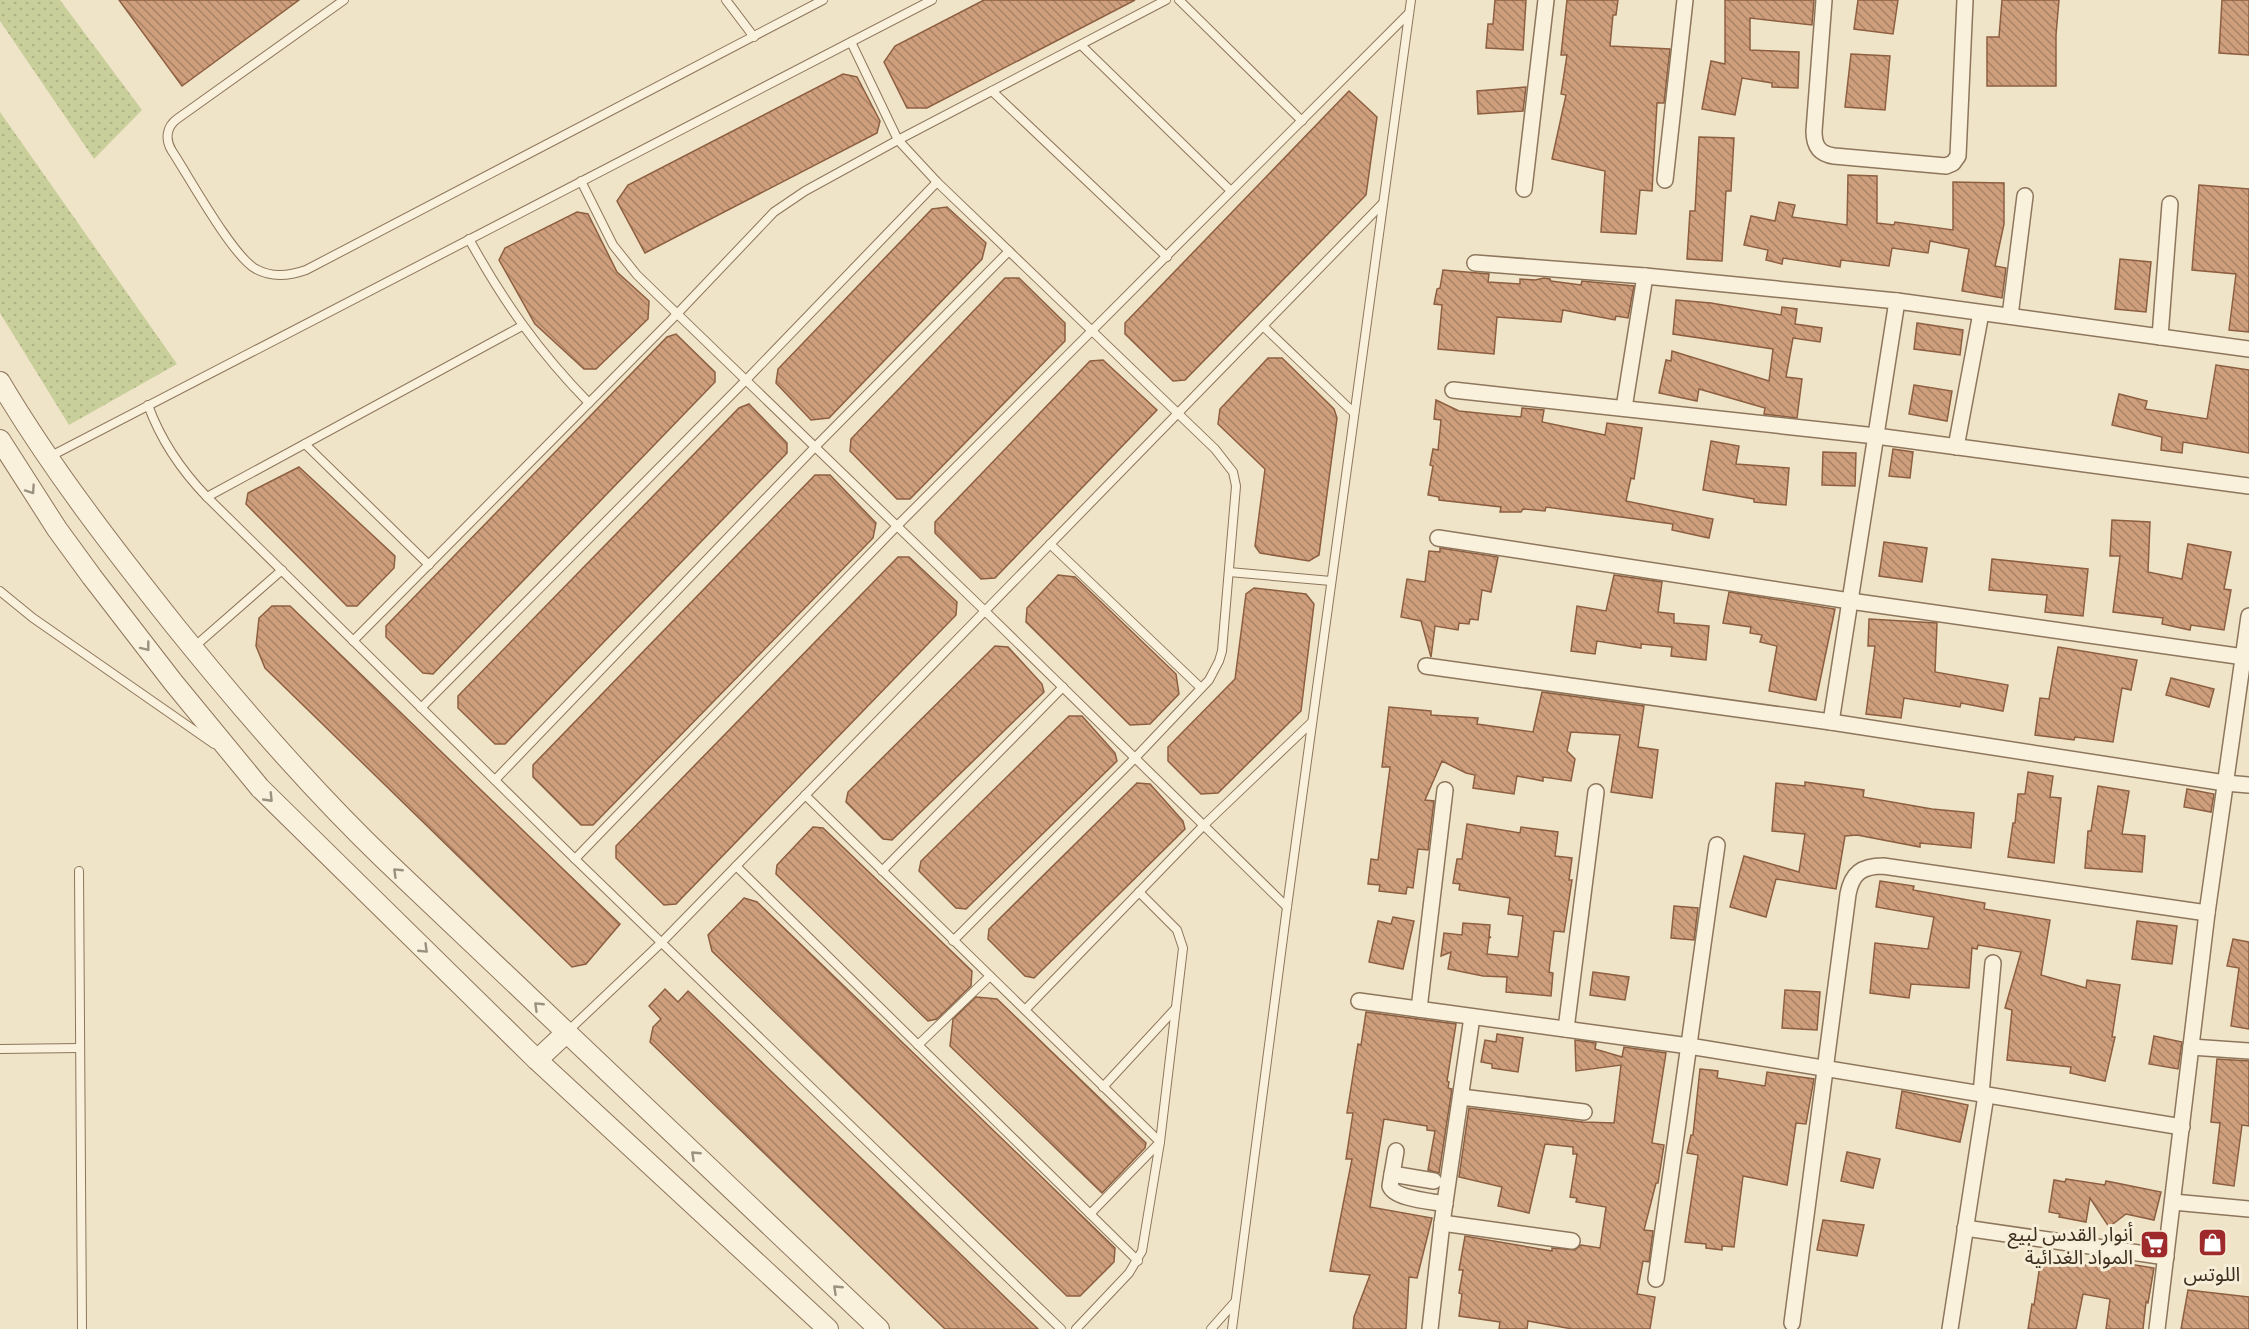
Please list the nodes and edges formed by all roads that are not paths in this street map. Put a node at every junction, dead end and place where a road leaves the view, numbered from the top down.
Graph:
1 (344, 0) edge
2 (726, 0) edge
3 (824, 0) edge
4 (932, 0) edge
5 (1166, 0) edge
6 (1179, 0) edge
7 (1411, 0) edge
8 (1546, 0) edge
9 (1685, 0) edge
10 (1824, 0) edge
11 (1965, 0) edge
12 (1409, 13) junction
13 (754, 37) junction
14 (851, 42) junction
15 (1081, 45) junction
16 (992, 91) junction
17 (1302, 121) junction
18 (898, 140) junction
19 (1665, 180) dead end
20 (581, 181) junction
21 (937, 182) junction
22 (1524, 189) dead end
23 (1231, 191) junction
24 (2025, 196) dead end
25 (1383, 203) junction
26 (2170, 204) dead end
27 (469, 239) junction
28 (1009, 251) junction
29 (1167, 257) junction
30 (1475, 263) dead end
31 (1645, 276) junction
32 (1897, 301) junction
33 (1981, 313) junction
34 (677, 314) junction
35 (2010, 316) junction
36 (522, 326) junction
37 (1263, 326) junction
38 (1092, 331) junction
39 (2160, 338) junction
40 (2249, 349) edge
41 (746, 380) junction
42 (0, 382) edge
43 (1452, 390) dead end
44 (589, 403) junction
45 (148, 405) junction
46 (1624, 408) junction
47 (1354, 413) junction
48 (1177, 414) junction
49 (1876, 436) junction
50 (0, 440) edge
51 (305, 444) junction
52 (815, 447) junction
53 (1956, 447) junction
54 (49, 457) junction
55 (2249, 486) edge
56 (207, 497) junction
57 (897, 526) junction
58 (1438, 538) dead end
59 (1050, 544) junction
60 (429, 565) junction
61 (282, 570) junction
62 (1229, 572) junction
63 (1332, 581) junction
64 (0, 591) edge
65 (1850, 601) junction
66 (985, 610) junction
67 (2249, 616) edge
68 (353, 641) junction
69 (193, 648) junction
70 (2244, 657) junction
71 (1426, 666) dead end
72 (1063, 687) junction
73 (1201, 688) junction
74 (421, 708) junction
75 (1312, 722) junction
76 (1831, 722) junction
77 (234, 757) junction
78 (1135, 758) junction
79 (495, 780) junction
80 (2225, 783) junction
81 (2249, 785) edge
82 (1445, 790) dead end
83 (1596, 792) dead end
84 (805, 795) junction
85 (1204, 825) junction
86 (1717, 844) dead end
87 (575, 859) junction
88 (736, 866) junction
89 (79, 871) dead end
90 (882, 871) junction
91 (1139, 892) junction
92 (1287, 907) junction
93 (2207, 913) junction
94 (953, 941) junction
95 (661, 943) junction
96 (1993, 963) dead end
97 (990, 976) junction
98 (1359, 1001) dead end
99 (1176, 1008) junction
100 (1419, 1009) junction
101 (1025, 1010) junction
102 (1472, 1017) junction
103 (1566, 1029) junction
104 (566, 1033) junction
105 (918, 1045) junction
106 (1689, 1046) junction
107 (2191, 1047) junction
108 (80, 1048) junction
109 (0, 1049) edge
110 (2249, 1051) edge
111 (537, 1060) junction
112 (1825, 1069) junction
113 (1104, 1087) junction
114 (1984, 1094) junction
115 (1461, 1097) junction
116 (1584, 1112) dead end
117 (2182, 1127) junction
118 (1160, 1142) junction
119 (1396, 1151) dead end
120 (1392, 1174) junction
121 (1434, 1181) dead end
122 (2173, 1202) junction
123 (1445, 1204) junction
124 (2249, 1209) edge
125 (1090, 1214) junction
126 (1442, 1223) junction
127 (1965, 1228) junction
128 (1572, 1241) dead end
129 (2166, 1257) junction
130 (1138, 1260) junction
131 (1656, 1279) dead end
132 (1235, 1302) junction
133 (1792, 1323) dead end
134 (82, 1329) edge
135 (828, 1329) edge
136 (879, 1329) edge
137 (1060, 1329) edge
138 (1076, 1329) edge
139 (1211, 1329) edge
140 (1232, 1329) edge
141 (1430, 1329) edge
142 (1950, 1329) edge
143 (2157, 1329) edge

1 - 13 lane
2 - 13 lane
3 - 13 lane
4 - 14 lane
5 - 15 lane
6 - 17 lane
7 - 12 lane
8 - 22 street
9 - 19 street
10 - 11 street
12 - 17 lane
12 - 25 lane
14 - 18 lane
14 - 20 lane
15 - 16 lane
15 - 23 lane
16 - 18 lane
16 - 29 lane
17 - 23 lane
18 - 21 lane
18 - 34 lane
20 - 27 lane
20 - 34 lane
21 - 28 lane
21 - 41 lane
23 - 29 lane
24 - 35 street
25 - 37 lane
25 - 47 lane
26 - 39 street
27 - 36 lane
27 - 45 lane
28 - 38 lane
28 - 52 lane
29 - 38 lane
30 - 31 street
31 - 32 street
31 - 46 street
32 - 33 street
32 - 49 street
33 - 35 street
33 - 53 street
34 - 41 lane
34 - 44 lane
35 - 39 street
36 - 44 lane
36 - 51 lane
37 - 47 lane
37 - 48 lane
38 - 48 lane
38 - 57 lane
39 - 40 street
41 - 52 lane
41 - 74 lane
42 - 54 street
43 - 46 street
44 - 60 lane
45 - 54 lane
45 - 56 lane
46 - 49 street
47 - 63 lane
48 - 59 lane
48 - 62 lane
49 - 53 street
49 - 65 street
50 -> 77 street
51 - 56 lane
51 - 60 lane
52 - 57 lane
52 - 79 lane
53 - 55 street
54 - 69 street
56 - 61 lane
57 - 66 lane
57 - 87 lane
58 - 65 street
59 - 66 lane
59 - 73 lane
60 - 68 lane
61 - 68 lane
61 - 69 lane
62 - 63 lane
62 - 73 lane
63 - 75 lane
64 - 77 lane
65 - 70 street
65 - 76 street
66 - 72 lane
66 - 84 lane
67 - 70 street
68 - 74 lane
104 -> 69 street
70 - 80 street
71 - 76 street
72 - 78 lane
72 - 90 lane
73 - 78 lane
74 - 79 lane
75 - 85 lane
75 - 92 lane
76 - 80 street
77 -> 111 street
78 - 85 lane
78 - 94 lane
79 - 87 lane
80 - 81 street
80 - 93 street
82 - 100 street
83 - 103 street
84 - 88 lane
84 - 90 lane
85 - 91 lane
85 - 92 lane
86 - 106 street
87 - 95 lane
88 - 95 lane
88 - 105 lane
89 - 108 lane
90 - 94 lane
91 - 99 lane
91 - 101 lane
92 - 132 lane
93 - 107 street
93 - 112 street
94 - 97 lane
95 - 104 lane
95 - 137 lane
96 - 114 street
97 - 101 lane
97 - 105 lane
98 - 100 street
99 - 113 lane
99 - 118 lane
100 - 102 street
101 - 113 lane
102 - 103 street
102 - 115 street
103 - 106 street
104 - 111 street
136 -> 104 street
105 - 125 lane
106 - 112 street
106 - 131 street
107 - 110 street
107 - 117 street
108 - 109 lane
108 - 134 lane
111 - 135 street
112 - 114 street
112 - 133 street
113 - 118 lane
114 - 117 street
114 - 127 street
115 - 116 street
115 - 123 street
117 - 122 street
118 - 125 lane
118 - 130 lane
119 - 120 street
120 - 121 street
120 - 123 street
122 - 124 street
122 - 129 street
123 - 126 street
125 - 130 lane
126 - 128 street
126 - 141 street
127 - 129 street
127 - 142 street
129 - 143 street
130 - 138 lane
132 - 139 lane
132 - 140 lane

